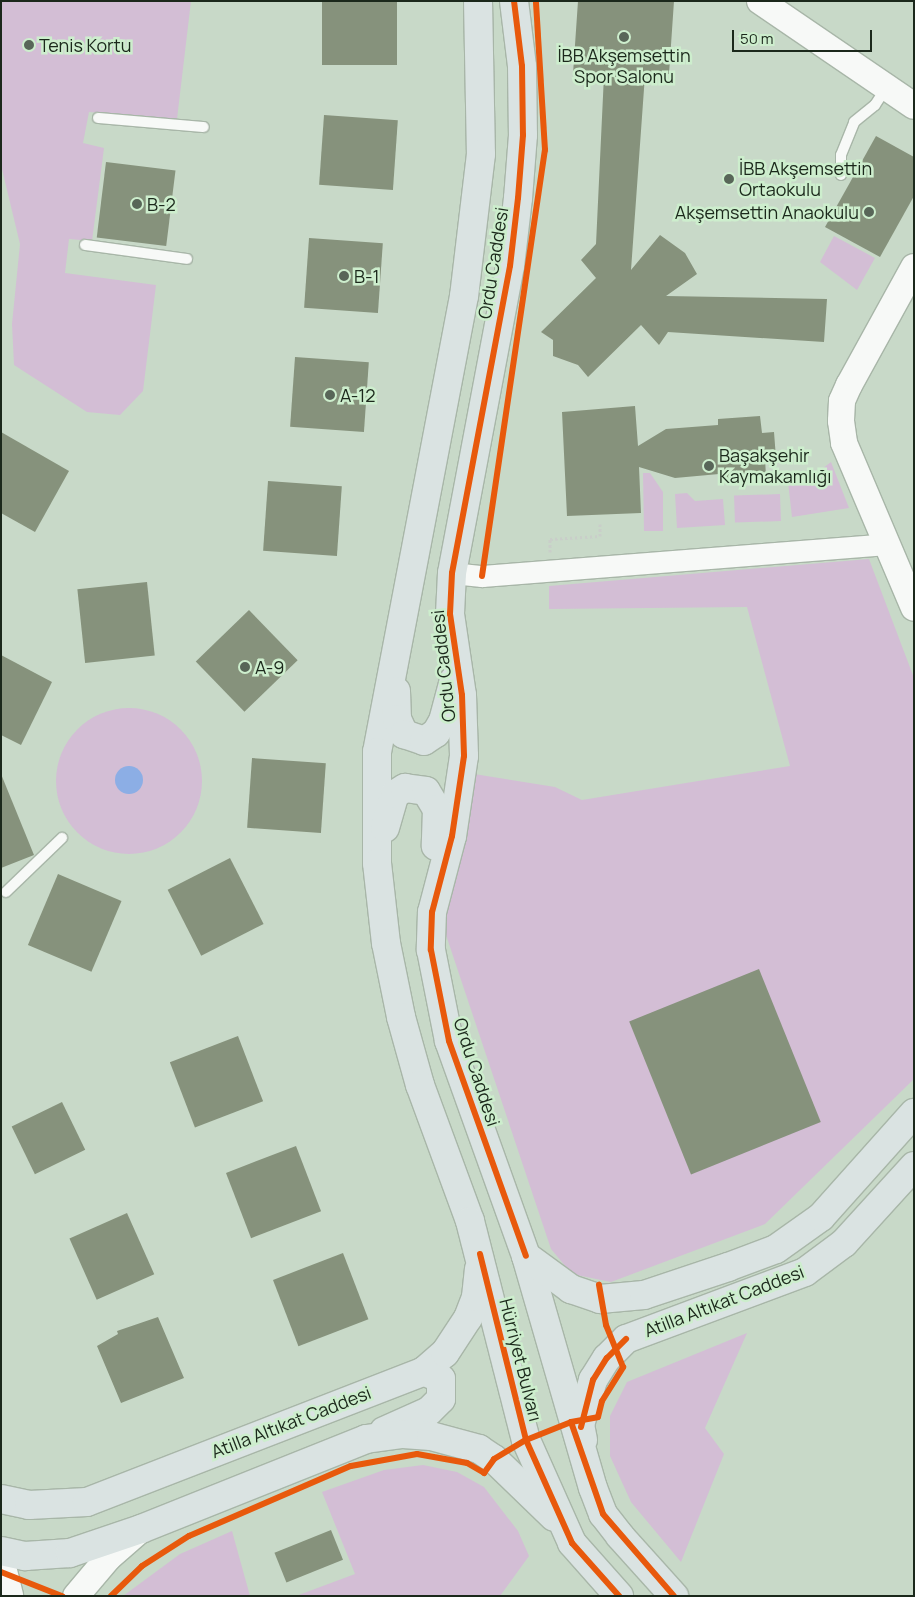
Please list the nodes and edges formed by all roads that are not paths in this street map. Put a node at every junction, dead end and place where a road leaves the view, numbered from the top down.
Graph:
1 (478, 1) edge
2 (514, 1) edge
3 (760, 1) edge
4 (886, 88) junction
5 (914, 106) edge
6 (98, 118) dead end
7 (204, 127) dead end
8 (841, 175) dead end
9 (85, 245) dead end
10 (188, 259) dead end
11 (914, 268) edge
12 (888, 544) junction
13 (452, 573) junction
14 (914, 608) edge
15 (397, 637) junction
16 (457, 672) junction
17 (62, 838) dead end
18 (378, 863) junction
19 (6, 892) dead end
20 (432, 912) junction
21 (914, 1112) edge
22 (914, 1166) edge
23 (480, 1254) junction
24 (526, 1256) junction
25 (424, 1371) junction
26 (366, 1439) junction
27 (592, 1488) junction
28 (1, 1499) edge
29 (141, 1529) junction
30 (566, 1529) junction
31 (1, 1551) edge
32 (1, 1559) edge
33 (608, 1590) edge
34 (10, 1596) edge
35 (76, 1596) edge
36 (674, 1596) edge

1 - 15 main road, Ordu Caddesi
2 - 13 main road, Ordu Caddesi
3 - 4 street
4 - 5 street
4 - 8 lane
6 - 7 lane
9 - 10 lane
11 - 12 street
12 - 13 street
12 - 14 street
13 - 16 main road, Ordu Caddesi
15 - 16 main road
15 - 18 main road, Ordu Caddesi
16 - 20 main road, Ordu Caddesi
17 - 19 lane
18 - 20 main road
18 - 23 main road, Ordu Caddesi
20 - 24 main road, Ordu Caddesi
21 - 24 main road, Atilla Altıkat Caddesi
22 - 27 main road, Atilla Altıkat Caddesi
23 - 25 main road, Atilla Altıkat Caddesi
23 - 30 main road, Hürriyet Bulvarı
24 - 27 main road, Hürriyet Bulvarı
25 - 26 main road
25 - 28 main road, Atilla Altıkat Caddesi
26 - 29 main road
26 - 30 main road
27 - 36 main road, Hürriyet Bulvarı
29 - 31 main road
29 - 35 street
30 - 33 main road, Hürriyet Bulvarı
32 - 34 street

